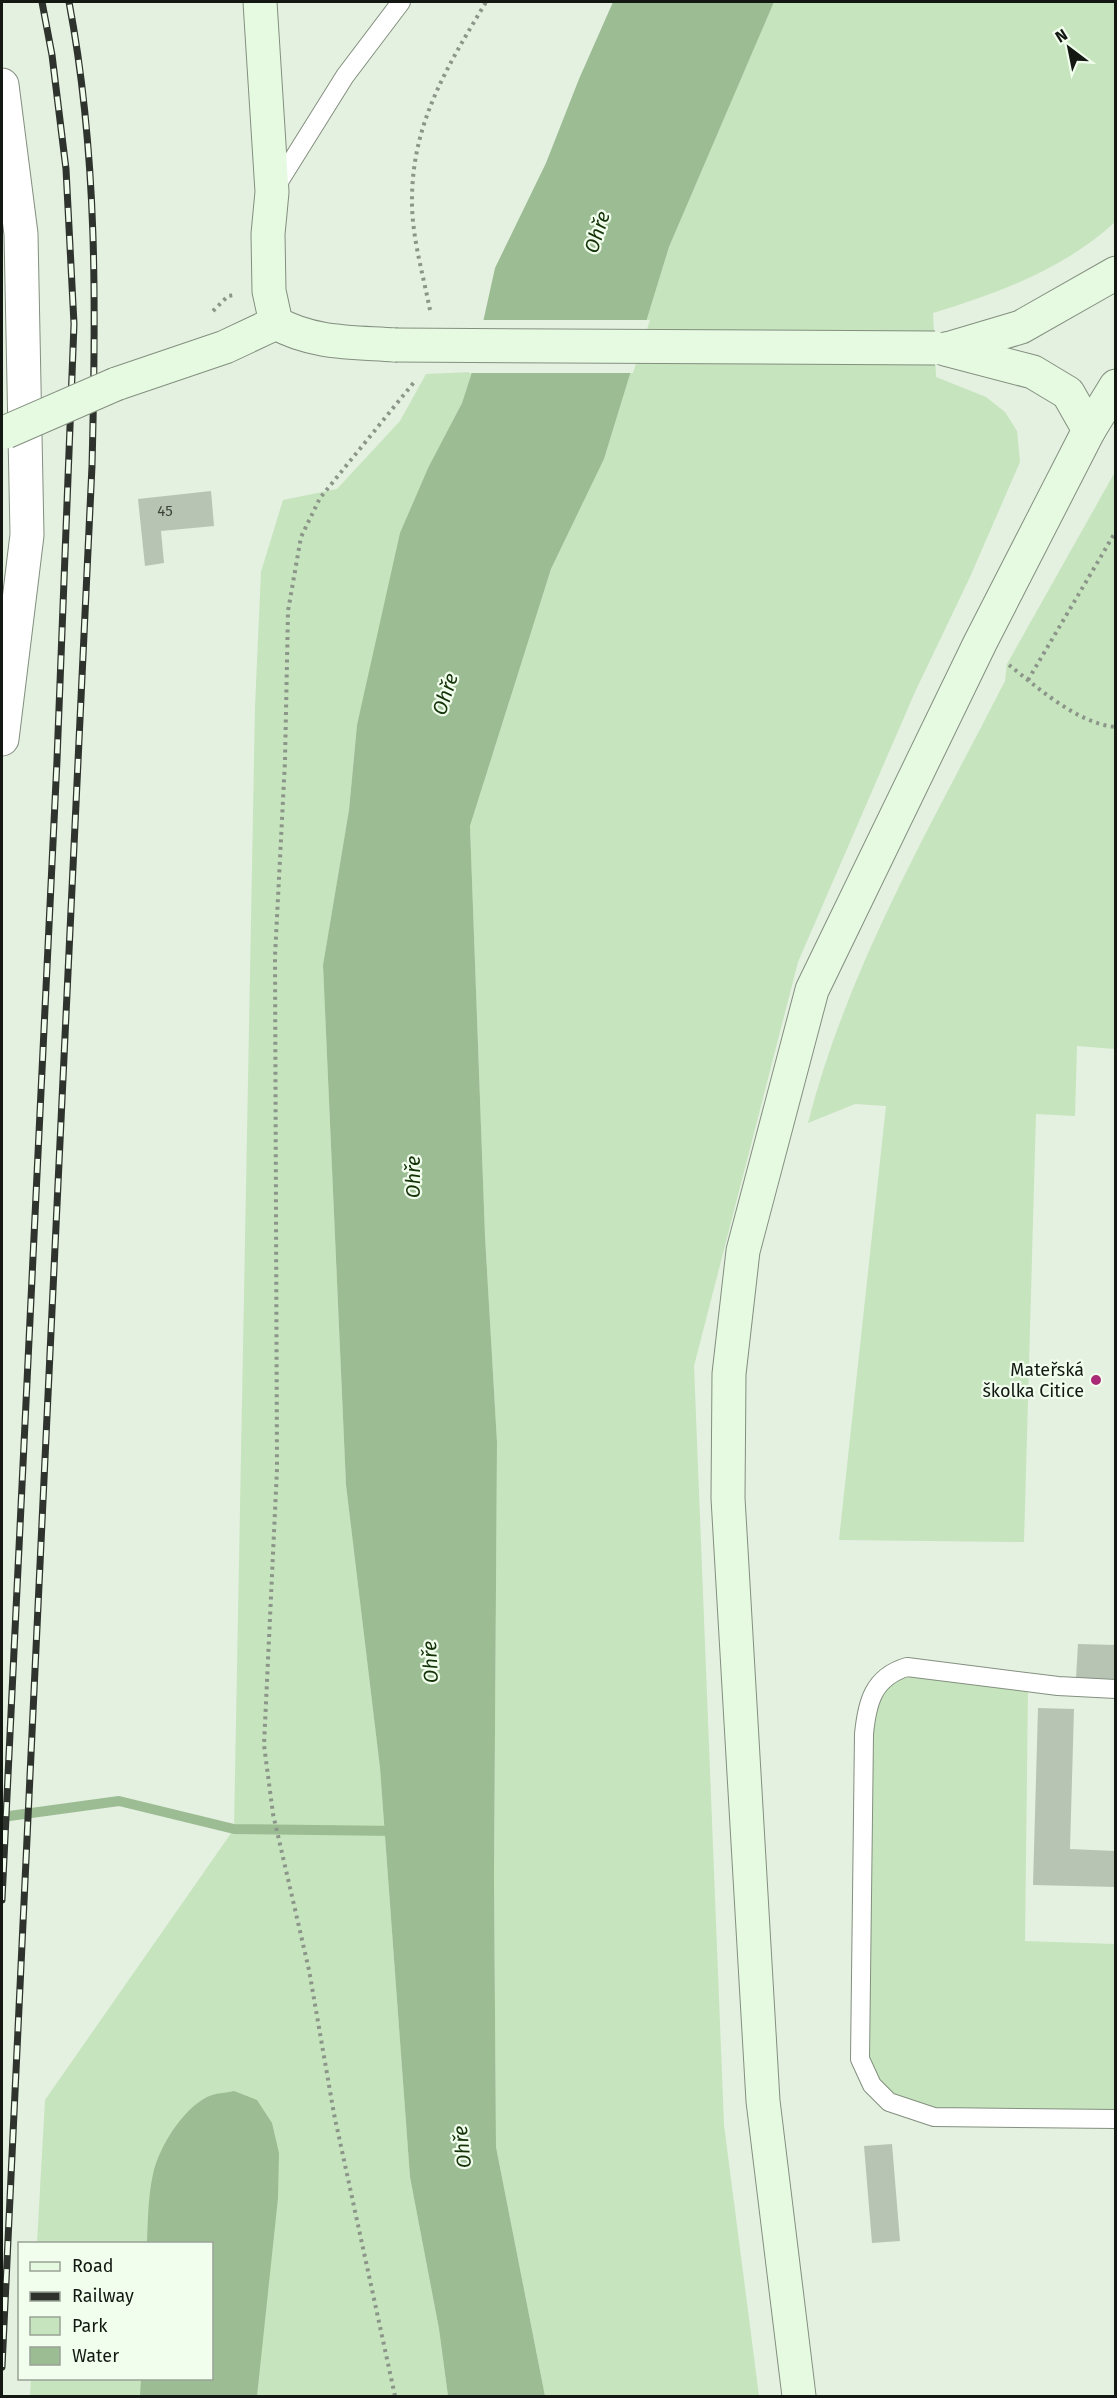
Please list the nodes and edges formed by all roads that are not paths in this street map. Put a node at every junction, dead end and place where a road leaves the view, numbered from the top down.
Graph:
1 (260, 2) edge
2 (401, 2) edge
3 (2, 85) edge
4 (272, 192) junction
5 (1116, 273) edge
6 (276, 323) junction
7 (941, 349) junction
8 (1116, 386) edge
9 (1089, 430) junction
10 (4, 434) edge
11 (2, 739) edge
12 (1116, 1689) edge
13 (1116, 2119) edge
14 (799, 2397) edge

1 - 4 street
2 - 4 lane
3 - 11 street
4 - 6 street
5 - 7 street
6 - 7 street, bridge
6 - 10 street, bridge
7 - 9 street
8 - 9 street
9 - 14 street
12 - 13 lane

